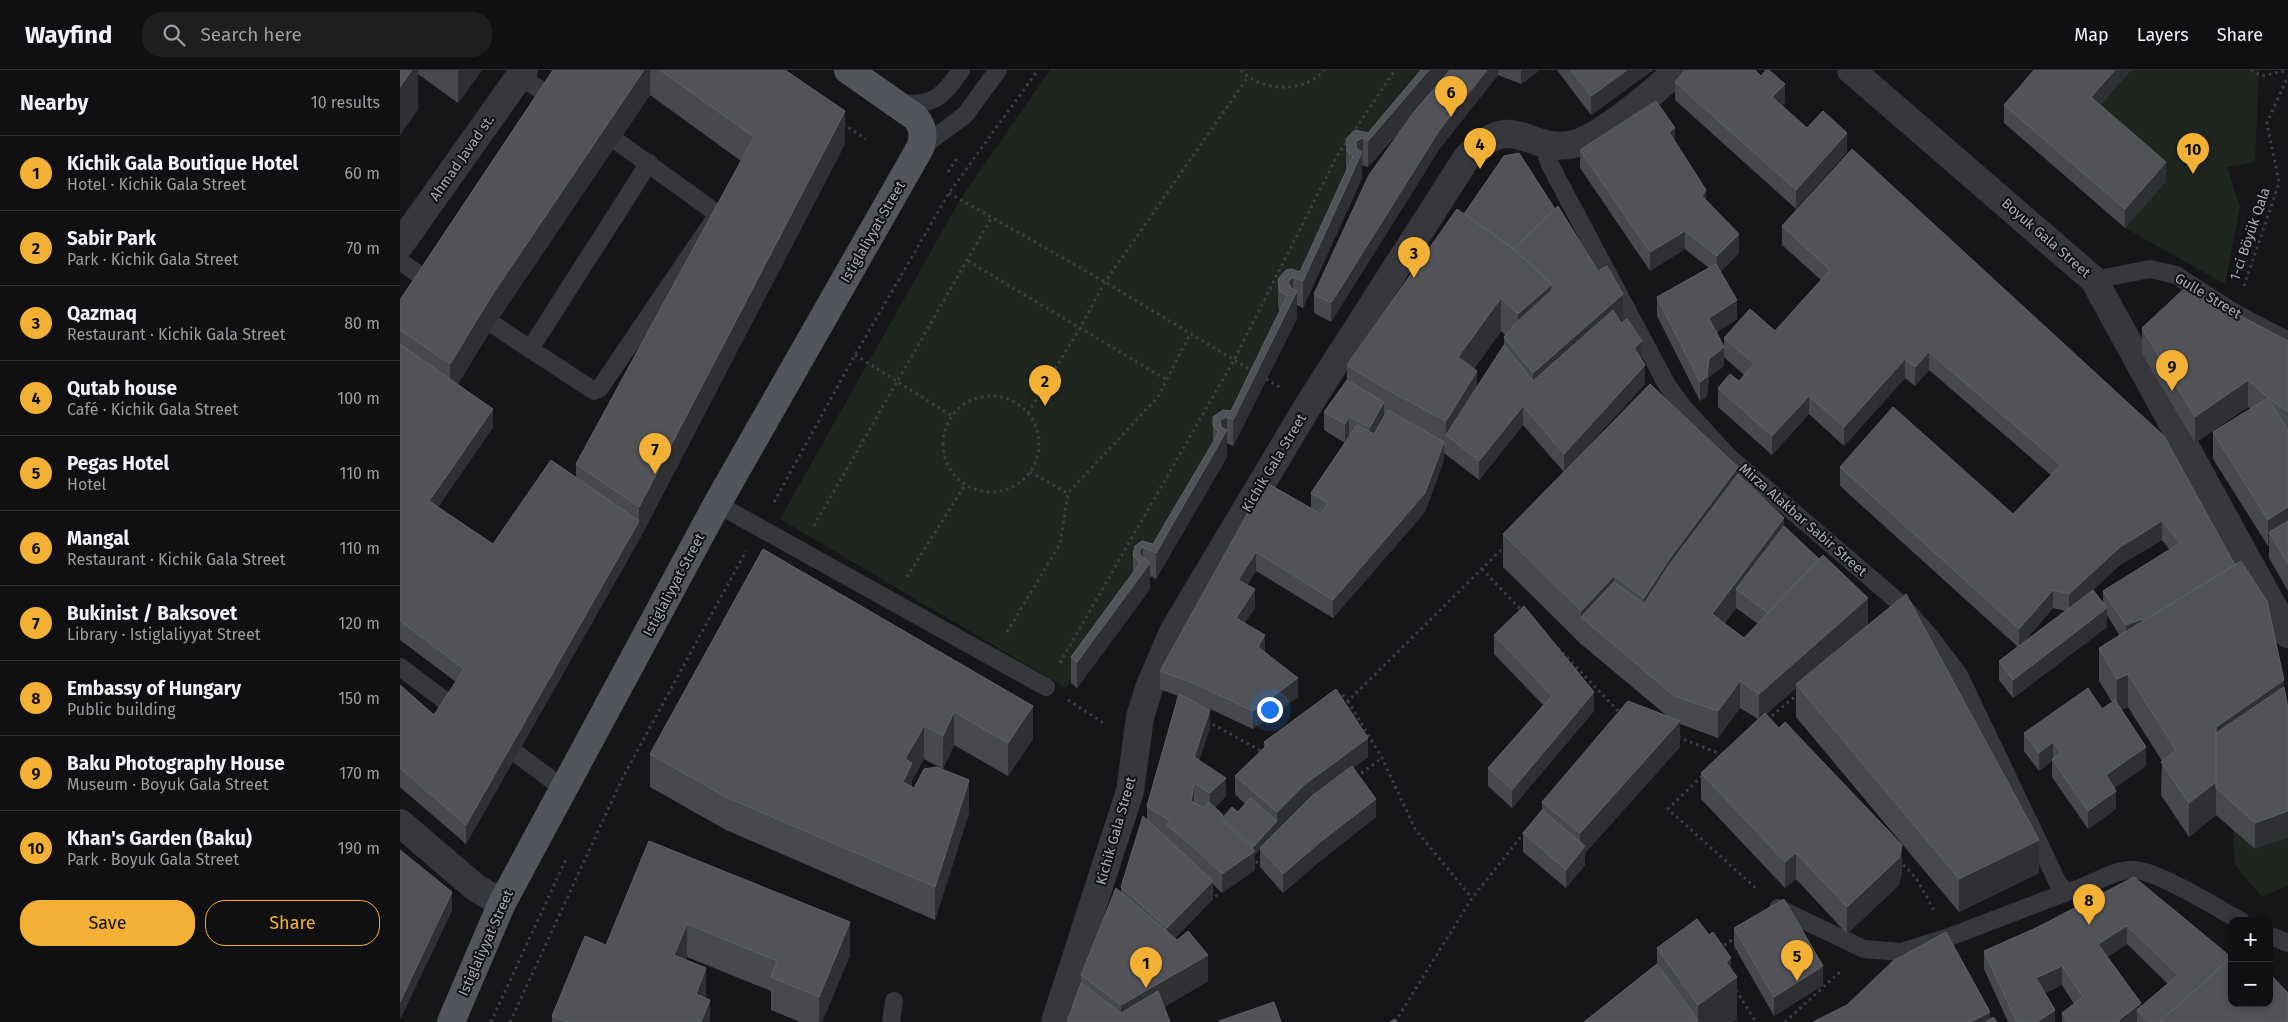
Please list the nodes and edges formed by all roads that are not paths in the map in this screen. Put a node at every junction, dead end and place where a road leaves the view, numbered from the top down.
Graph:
1 (848, 70) edge
2 (961, 70) edge
3 (998, 70) edge
4 (1677, 70) edge
5 (1850, 70) edge
6 (522, 73) edge
7 (555, 100) edge
8 (894, 101) junction
9 (618, 142) edge
10 (1543, 143) junction
11 (916, 158) junction
12 (649, 163) junction
13 (400, 245) edge
14 (400, 261) edge
15 (2094, 280) junction
16 (432, 284) edge
17 (494, 325) edge
18 (2288, 340) edge
19 (530, 348) junction
20 (717, 504) junction
21 (2288, 634) edge
22 (400, 667) edge
23 (1046, 686) road end
24 (452, 706) edge
25 (517, 754) edge
26 (564, 789) junction
27 (400, 823) edge
28 (2067, 892) junction
29 (502, 903) junction
30 (1778, 908) edge
31 (2233, 917) edge
32 (2273, 937) edge
33 (2288, 943) edge
34 (894, 1001) dead end
35 (451, 1022) edge
36 (891, 1022) edge
37 (1055, 1022) edge

1 - 8 main road, Istiglaliyyat Street
2 - 8 lane
3 - 11 lane
4 - 10 street, Kichik Gala Street
5 - 15 street, Boyuk Gala Street
6 - 7 lane
6 - 13 street, Ahmad Javad st.
8 - 11 main road, Istiglaliyyat Street
9 - 12 lane
10 - 28 lane, Mirza Alakbar Sabir Street
10 - 37 street, Kichik Gala Street
11 - 20 main road, Istiglaliyyat Street
12 - 19 lane
12 - 19 lane
14 - 16 lane
15 - 18 lane, Gulle Street
15 - 21 street, Boyuk Gala Street
17 - 19 lane
20 - 23 lane
20 - 26 main road, Istiglaliyyat Street
22 - 24 lane
25 - 26 lane
26 - 29 main road, Istiglaliyyat Street
27 - 29 street
28 - 30 lane
28 - 31 lane
29 - 35 main road, Istiglaliyyat Street
32 - 33 lane
34 - 36 lane

